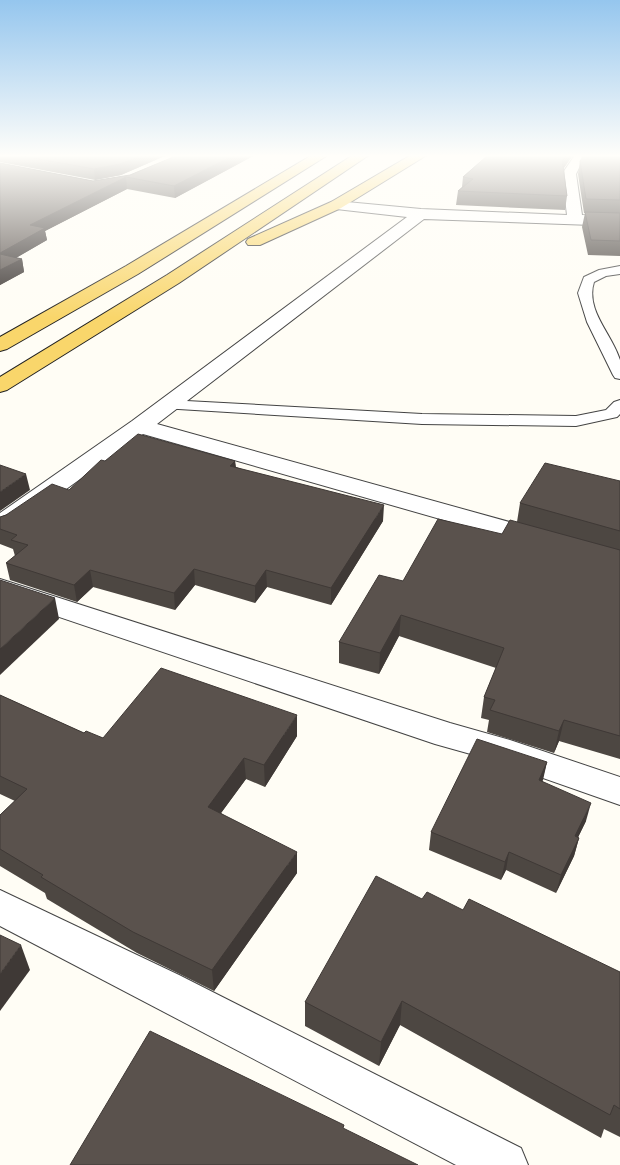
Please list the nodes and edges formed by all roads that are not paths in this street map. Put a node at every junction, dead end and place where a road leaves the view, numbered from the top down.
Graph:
1 (222, 209) edge
2 (231, 209) edge
3 (279, 209) edge
4 (326, 209) edge
5 (377, 209) edge
6 (574, 209) edge
7 (421, 214) junction
8 (575, 219) junction
9 (620, 221) edge
10 (200, 228) junction
11 (620, 270) edge
12 (173, 279) junction
13 (0, 345) edge
14 (620, 375) edge
15 (0, 386) edge
16 (168, 405) junction
17 (620, 405) edge
18 (140, 426) junction
19 (0, 525) edge
20 (562, 545) edge
21 (0, 588) edge
22 (620, 791) edge
23 (0, 907) edge
24 (504, 1165) edge

1 - 10 main road
2 - 10 main road
3 - 12 main road
4 - 12 main road
5 - 7 street
6 - 8 street
7 - 8 street
7 - 16 street
8 - 9 street
10 - 13 main road
11 - 14 lane
12 - 15 main road
16 - 17 lane
16 - 18 street
18 - 19 street
18 - 20 street
21 - 22 street
23 - 24 street

